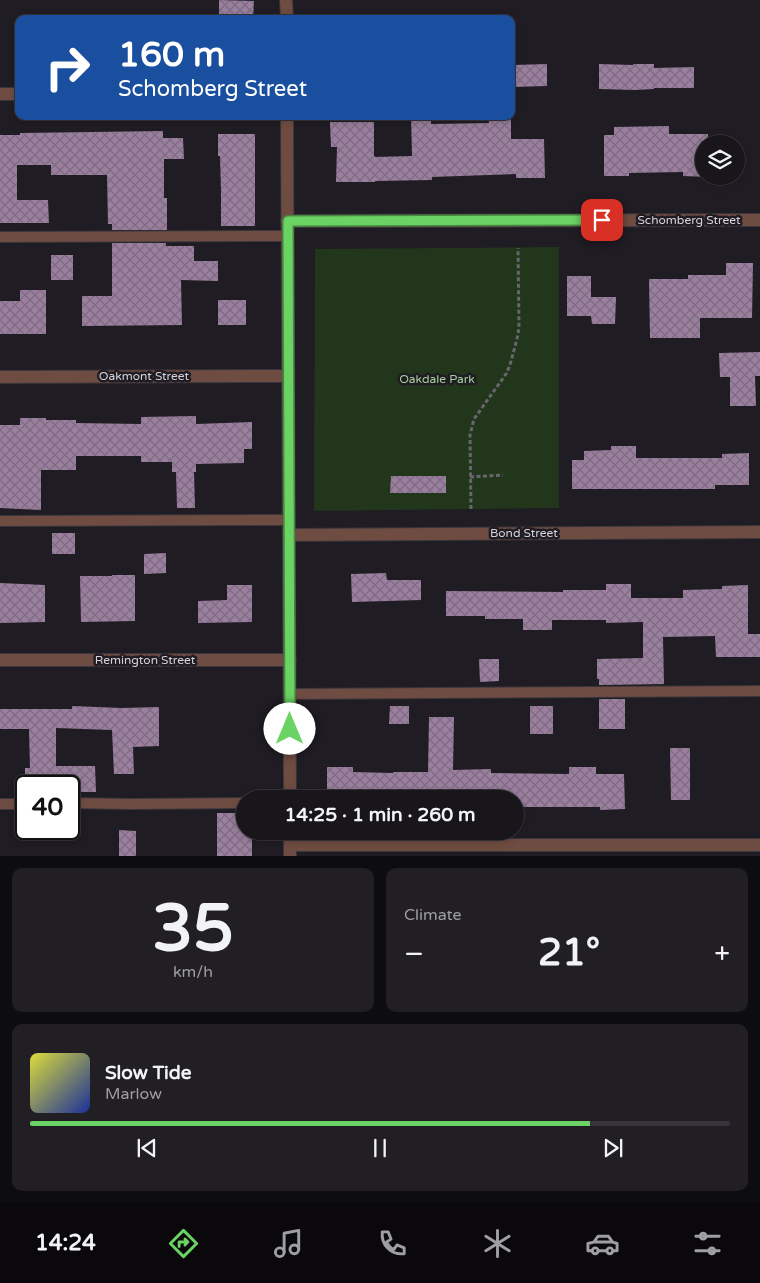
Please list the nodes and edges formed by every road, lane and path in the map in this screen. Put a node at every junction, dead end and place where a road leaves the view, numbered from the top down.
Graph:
1 (286, 0) edge
2 (286, 15) edge
3 (0, 94) edge
4 (15, 94) edge
5 (287, 120) edge
6 (760, 220) edge
7 (288, 221) junction
8 (288, 236) junction
9 (0, 237) edge
10 (518, 248) dead end
11 (288, 376) junction
12 (0, 377) edge
13 (503, 476) dead end
14 (470, 477) junction
15 (471, 509) dead end
16 (289, 520) junction
17 (0, 521) edge
18 (760, 532) edge
19 (289, 535) junction
20 (0, 660) edge
21 (290, 660) junction
22 (760, 692) edge
23 (290, 694) junction
24 (290, 790) edge
25 (80, 803) edge
26 (236, 803) edge
27 (0, 804) edge
28 (15, 804) edge
29 (760, 845) edge
30 (290, 850) edge

1 - 2 street
3 - 4 street
5 - 7 street
6 - 7 street, Schomberg Street
7 - 8 street
8 - 9 lane
8 - 11 street
10 - 14 path
11 - 12 street, Oakmont Street
11 - 16 street
13 - 14 path
14 - 15 path
16 - 17 lane
16 - 19 street
18 - 19 street, Bond Street
19 - 21 street
20 - 21 street, Remington Street
21 - 23 street
22 - 23 lane
23 - 24 street
25 - 26 lane
27 - 28 lane
29 - 30 street

